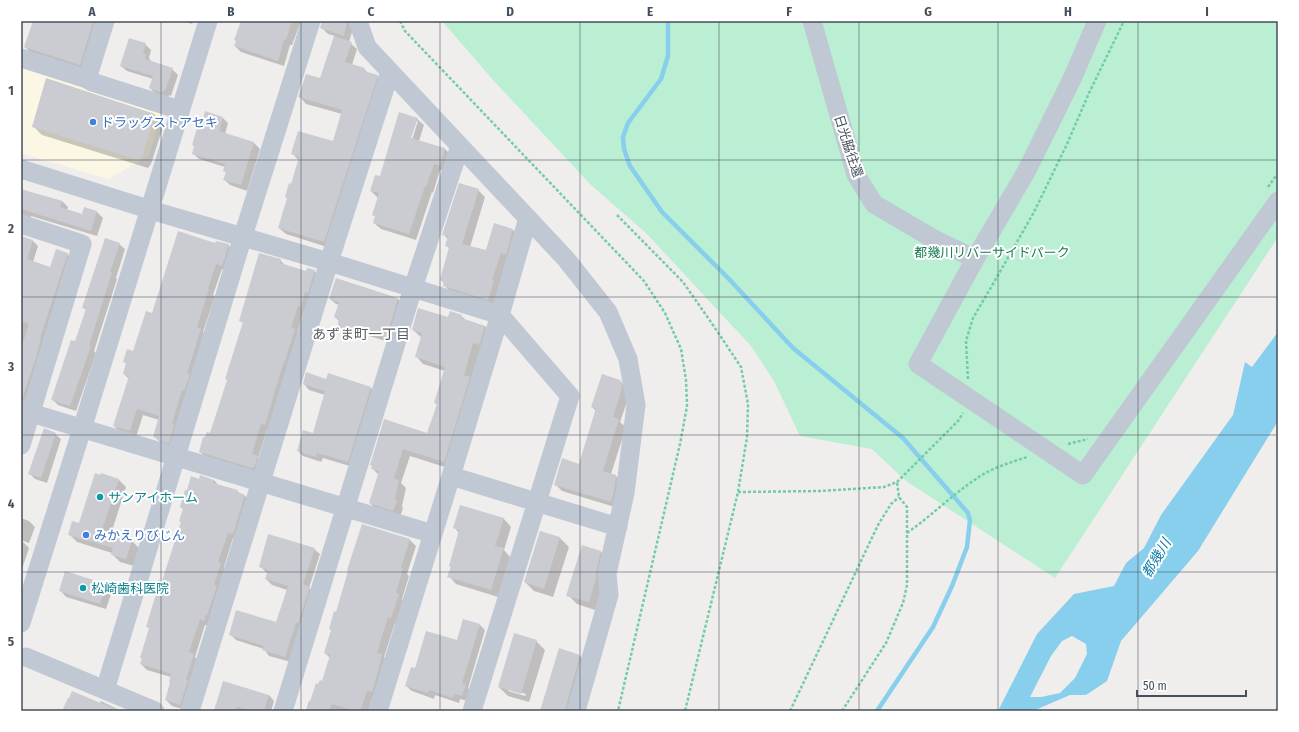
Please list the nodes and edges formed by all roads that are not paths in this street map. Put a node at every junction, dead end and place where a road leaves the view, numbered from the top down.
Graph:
1 (105, 21) edge
2 (208, 21) edge
3 (311, 21) edge
4 (358, 21) edge
5 (812, 21) edge
6 (1097, 21) edge
7 (21, 58) edge
8 (390, 72) junction
9 (87, 79) junction
10 (180, 110) junction
11 (460, 146) junction
12 (21, 169) edge
13 (1271, 196) edge
14 (150, 209) junction
15 (528, 218) junction
16 (21, 224) edge
17 (243, 236) junction
18 (975, 259) junction
19 (329, 262) junction
20 (413, 288) junction
21 (500, 315) junction
22 (26, 412) edge
23 (82, 429) junction
24 (21, 444) edge
25 (175, 456) junction
26 (451, 476) junction
27 (260, 482) junction
28 (536, 502) junction
29 (345, 507) junction
30 (618, 527) junction
31 (433, 534) junction
32 (21, 622) edge
33 (26, 657) dead end
34 (105, 690) junction
35 (155, 711) edge
36 (190, 711) edge
37 (283, 711) edge
38 (378, 711) edge
39 (472, 711) edge
40 (576, 711) edge

1 - 9 street
2 - 10 street
3 - 17 street
4 - 8 street
5 - 18 street, 日光脇往還
6 - 18 street
7 - 9 street
8 - 11 street
8 - 19 street
9 - 10 street
10 - 14 street
11 - 15 street
11 - 20 street
12 - 14 street
13 - 18 street
14 - 17 street
14 - 23 street
15 - 21 street
15 - 30 street
16 - 22 street
17 - 19 street
17 - 25 street
19 - 20 street
19 - 27 street
20 - 21 street
20 - 29 street
21 - 26 street
21 - 28 street
22 - 23 street
22 - 24 street
23 - 25 street
23 - 32 street
25 - 27 street
25 - 34 street
26 - 28 street
26 - 31 street
27 - 29 street
27 - 36 street
28 - 30 street
28 - 39 street
29 - 31 street
29 - 37 street
30 - 40 street
31 - 38 street
33 - 34 street
34 - 35 street

